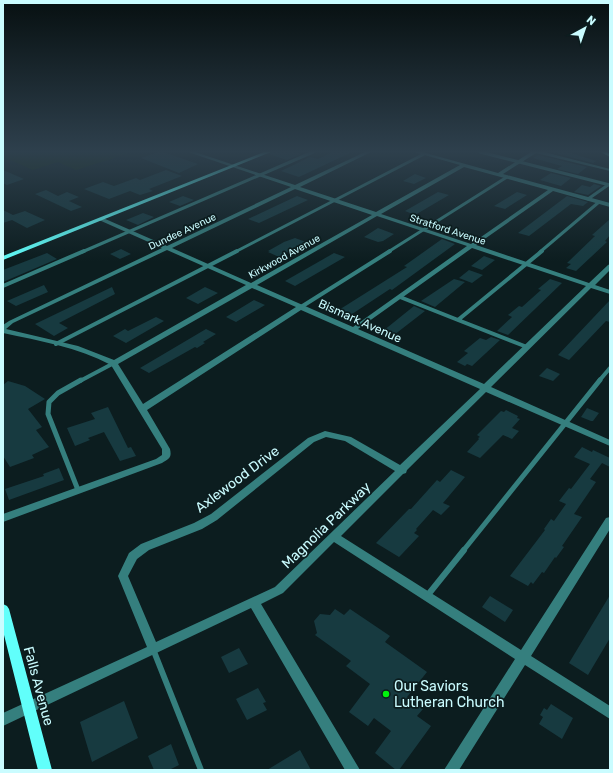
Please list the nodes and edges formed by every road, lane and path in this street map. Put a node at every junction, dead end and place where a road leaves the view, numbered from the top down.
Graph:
1 (178, 188) edge
2 (233, 188) edge
3 (294, 188) edge
4 (299, 188) edge
5 (360, 188) edge
6 (424, 188) edge
7 (489, 188) edge
8 (549, 188) edge
9 (604, 188) edge
10 (552, 189) junction
11 (588, 199) junction
12 (336, 201) junction
13 (599, 202) junction
14 (610, 205) edge
15 (378, 215) junction
16 (101, 219) junction
17 (423, 230) junction
18 (130, 232) junction
19 (472, 246) junction
20 (166, 249) junction
21 (3, 258) edge
22 (526, 264) junction
23 (207, 266) junction
24 (610, 266) edge
25 (3, 286) edge
26 (252, 286) junction
27 (590, 286) junction
28 (610, 292) edge
29 (400, 297) junction
30 (301, 307) junction
31 (458, 320) junction
32 (3, 328) edge
33 (353, 330) junction
34 (3, 331) edge
35 (56, 344) junction
36 (527, 347) junction
37 (114, 363) junction
38 (610, 368) edge
39 (486, 388) junction
40 (142, 409) junction
41 (565, 423) junction
42 (610, 443) edge
43 (403, 471) junction
44 (78, 490) junction
45 (3, 518) edge
46 (610, 521) edge
47 (334, 537) junction
48 (426, 596) junction
49 (254, 603) junction
50 (3, 609) edge
51 (153, 648) junction
52 (523, 658) junction
53 (29, 708) junction
54 (610, 713) edge
55 (3, 720) edge
56 (45, 770) edge
57 (201, 770) edge
58 (353, 770) edge
59 (451, 770) edge

1 - 16 main road
2 - 18 lane
3 - 20 street, Dundee Avenue
4 - 12 street, Stratford Avenue
5 - 12 lane
6 - 15 street, Kirkwood Avenue
7 - 17 lane
8 - 10 street
9 - 11 lane
10 - 11 street
10 - 19 street
11 - 13 street
12 - 15 street, Stratford Avenue
12 - 23 lane
13 - 14 street
13 - 22 lane
15 - 17 street, Stratford Avenue
15 - 26 street, Kirkwood Avenue
16 - 18 street, Bismark Avenue
16 - 21 main road
17 - 19 street, Stratford Avenue
17 - 30 lane
18 - 20 street, Bismark Avenue
18 - 25 lane
19 - 22 street, Stratford Avenue
19 - 29 street
20 - 23 street, Bismark Avenue
20 - 32 street, Dundee Avenue
22 - 27 street, Stratford Avenue
22 - 31 lane
23 - 26 street, Bismark Avenue
23 - 35 lane
24 - 27 street, Magnolia Parkway
26 - 30 street, Bismark Avenue
26 - 37 street, Kirkwood Avenue
27 - 28 street, Stratford Avenue
27 - 36 street, Magnolia Parkway
29 - 31 lane
29 - 33 street
30 - 33 street, Bismark Avenue
30 - 40 street
31 - 36 lane
33 - 39 street, Bismark Avenue
34 - 35 street
35 - 37 street
36 - 39 street, Magnolia Parkway
37 - 40 street
37 - 44 lane
38 - 41 lane
39 - 41 street, Bismark Avenue
39 - 43 street, Magnolia Parkway
40 - 44 street
41 - 42 street, Bismark Avenue
41 - 48 lane
43 - 47 street, Magnolia Parkway
43 - 51 street, Axlewood Drive
44 - 45 street
46 - 52 street
47 - 48 street
47 - 49 street, Magnolia Parkway
48 - 52 street
49 - 51 street, Magnolia Parkway
49 - 58 street
50 - 53 main road, Falls Avenue
51 - 53 street, Magnolia Parkway
51 - 57 lane
52 - 54 street
52 - 59 street
53 - 55 street, Magnolia Parkway
53 - 56 main road, Falls Avenue

